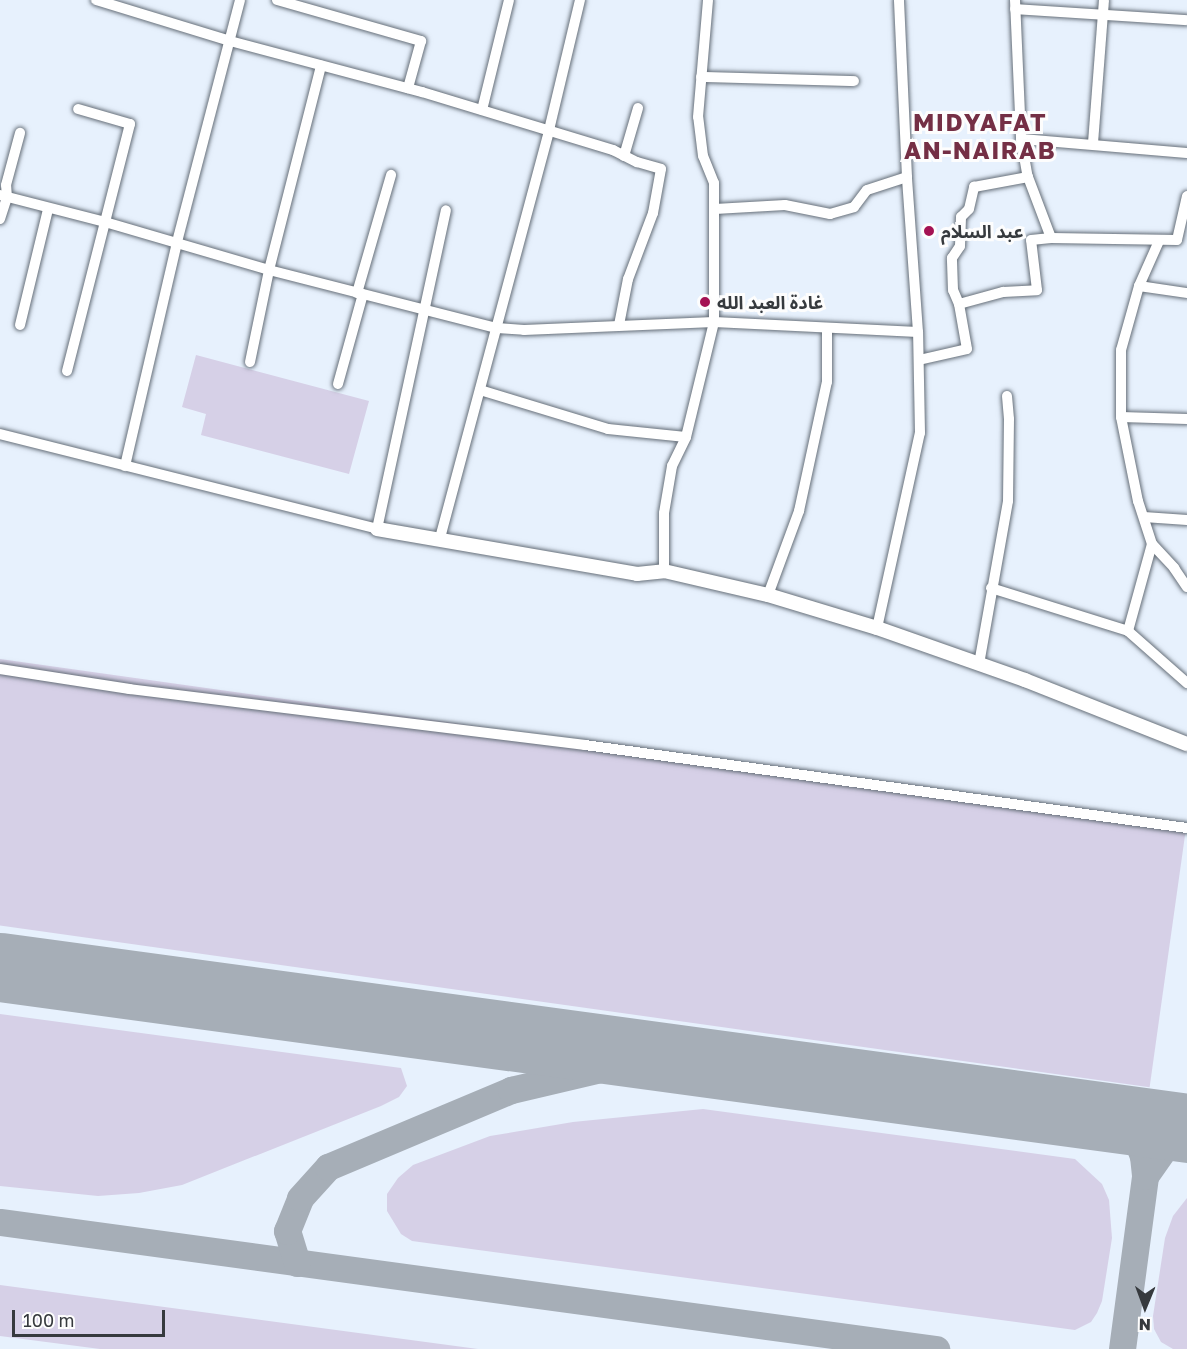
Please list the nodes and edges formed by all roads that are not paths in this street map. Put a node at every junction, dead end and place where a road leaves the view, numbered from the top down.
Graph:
1 (96, 0) edge
2 (240, 0) edge
3 (277, 0) edge
4 (509, 0) edge
5 (580, 0) edge
6 (708, 0) edge
7 (899, 0) edge
8 (1104, 0) edge
9 (1015, 5) edge
10 (1103, 14) junction
11 (1187, 20) edge
12 (230, 41) junction
13 (321, 66) junction
14 (701, 77) junction
15 (854, 81) dead end
16 (408, 88) junction
17 (638, 108) dead end
18 (78, 109) dead end
19 (482, 110) junction
20 (549, 130) junction
21 (20, 133) dead end
22 (1021, 139) junction
23 (1092, 143) junction
24 (1187, 153) edge
25 (624, 156) junction
26 (391, 175) dead end
27 (907, 177) junction
28 (1028, 177) junction
29 (4, 196) edge
30 (1187, 196) edge
31 (48, 209) junction
32 (715, 209) junction
33 (446, 210) dead end
34 (0, 219) edge
35 (105, 222) junction
36 (1051, 238) junction
37 (1159, 241) junction
38 (177, 242) junction
39 (269, 270) junction
40 (1139, 286) junction
41 (360, 293) junction
42 (1187, 293) edge
43 (959, 304) junction
44 (424, 309) junction
45 (714, 322) junction
46 (20, 325) dead end
47 (619, 325) junction
48 (497, 328) junction
49 (827, 328) junction
50 (918, 332) junction
51 (919, 360) junction
52 (250, 362) dead end
53 (68, 371) dead end
54 (338, 384) dead end
55 (480, 390) junction
56 (1007, 396) dead end
57 (1121, 417) junction
58 (1187, 420) edge
59 (0, 434) edge
60 (686, 437) junction
61 (125, 466) junction
62 (1143, 517) junction
63 (1187, 520) edge
64 (378, 529) junction
65 (440, 538) junction
66 (1152, 544) junction
67 (664, 570) junction
68 (1187, 587) edge
69 (991, 588) junction
70 (768, 595) junction
71 (877, 628) junction
72 (1128, 631) junction
73 (979, 664) junction
74 (0, 669) edge
75 (1187, 683) edge
76 (1187, 744) edge
77 (1187, 828) edge

1 - 12 street
2 - 12 street
3 - 16 street
4 - 19 street
5 - 20 street
6 - 14 street
7 - 27 street
8 - 10 street
9 - 10 street
9 - 22 street
10 - 11 street
10 - 23 street
12 - 13 street
12 - 38 street
13 - 16 street
13 - 39 street
14 - 15 street
14 - 32 street
16 - 19 street
17 - 25 street
18 - 35 street
19 - 20 street
20 - 25 street
20 - 48 street
21 - 29 street
22 - 23 street
22 - 28 street
23 - 24 street
25 - 47 street
26 - 41 street
27 - 32 street
27 - 50 street
28 - 36 street
28 - 43 street
29 - 31 street
29 - 34 street
30 - 37 street
31 - 35 street
31 - 46 street
32 - 45 street
33 - 44 street
35 - 38 street
35 - 53 street
36 - 37 street
36 - 43 street
37 - 40 street
38 - 39 street
38 - 61 street
39 - 41 street
39 - 52 street
40 - 42 street
40 - 57 street
41 - 44 street
41 - 54 street
43 - 51 street
44 - 48 street
44 - 64 street
45 - 47 street
45 - 49 street
45 - 60 street
47 - 48 street
48 - 55 street
49 - 50 street
49 - 70 street
50 - 51 street
51 - 71 street
55 - 60 street
55 - 65 street
56 - 69 street
57 - 58 street
57 - 62 street
59 - 61 street
60 - 67 street
61 - 64 street
62 - 63 street
62 - 66 street
64 - 65 street
65 - 67 street
66 - 68 street
66 - 72 street
67 - 70 street
69 - 72 street
69 - 73 street
70 - 71 street
71 - 73 street
72 - 75 street
73 - 76 street
74 - 77 street

